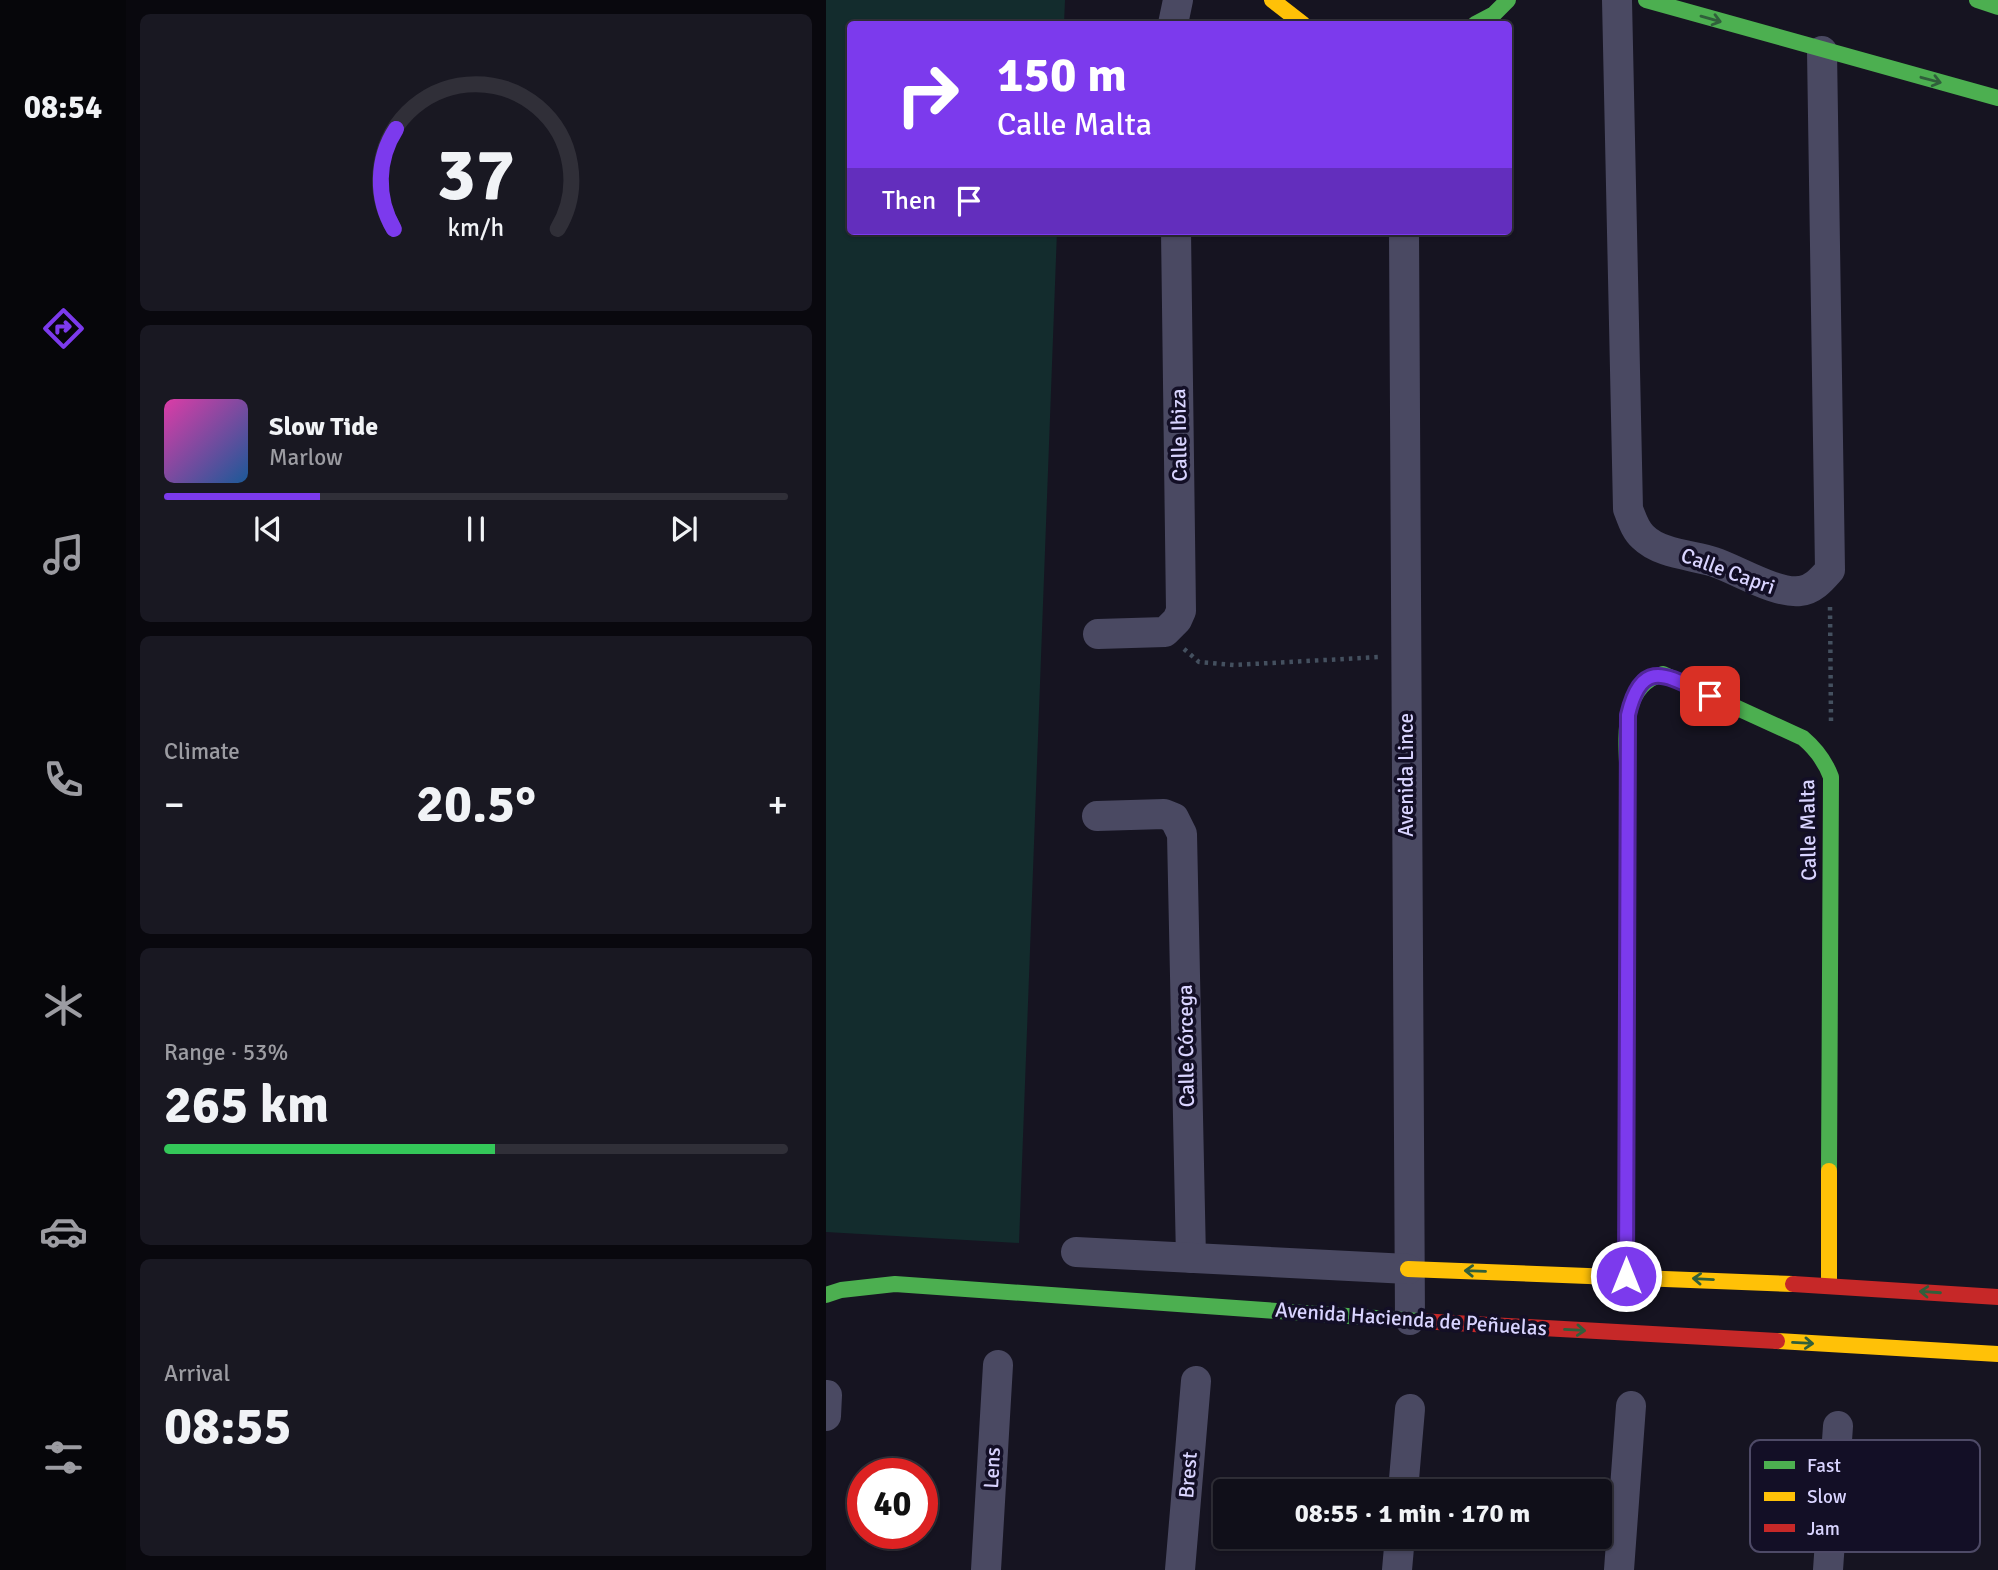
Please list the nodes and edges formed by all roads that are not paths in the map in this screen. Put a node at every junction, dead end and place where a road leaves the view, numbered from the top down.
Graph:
1 (1178, 0) edge
2 (1272, 0) edge
3 (1508, 0) edge
4 (1617, 0) edge
5 (1646, 0) edge
6 (1977, 0) edge
7 (1998, 7) edge
8 (1174, 21) edge
9 (1299, 21) edge
10 (1481, 21) edge
11 (1822, 51) junction
12 (1998, 98) edge
13 (1176, 235) edge
14 (1404, 235) edge
15 (1098, 634) dead end
16 (1097, 816) dead end
17 (1076, 1252) dead end
18 (1191, 1258) junction
19 (1408, 1269) junction
20 (1626, 1276) junction
21 (1829, 1285) junction
22 (826, 1295) edge
23 (1998, 1297) edge
24 (1409, 1320) junction
25 (1998, 1354) edge
26 (998, 1365) dead end
27 (1196, 1381) dead end
28 (1631, 1406) dead end
29 (1410, 1409) dead end
30 (1838, 1426) dead end
31 (1837, 1440) edge
32 (1404, 1479) edge
33 (1399, 1549) edge
34 (1829, 1552) edge
35 (986, 1570) edge
36 (1180, 1570) edge
37 (1397, 1570) edge
38 (1619, 1570) edge
39 (1828, 1570) edge

1 - 8 street
2 - 9 street
3 - 10 street
4 - 11 street, Calle Capri
5 -> 11 street
6 - 7 street
11 -> 12 street
13 - 15 street, Calle Ibiza
14 - 19 street, Avenida Lince
16 - 18 street, Calle Córcega
17 - 18 street
18 - 19 street
20 -> 19 street
19 - 24 street, Avenida Lince
21 -> 20 street
20 - 21 street, Calle Malta
23 -> 21 street
22 - 24 street, Avenida Hacienda de Peñuelas
24 -> 25 street, Avenida Hacienda de Peñuelas
26 - 35 street, Lens
27 - 36 street, Brest
28 - 38 street
29 - 32 street
30 - 31 street
33 - 37 street
34 - 39 street

